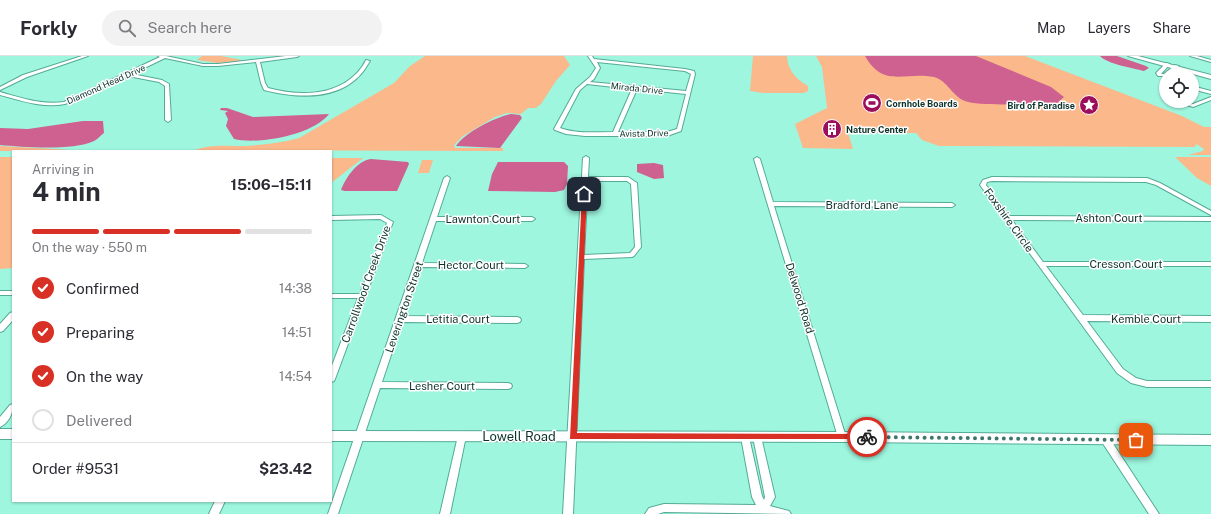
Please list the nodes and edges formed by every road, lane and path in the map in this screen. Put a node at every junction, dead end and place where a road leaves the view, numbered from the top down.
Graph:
1 (86, 56) edge
2 (158, 56) edge
3 (196, 56) edge
4 (297, 56) edge
5 (590, 56) edge
6 (1131, 56) edge
7 (1139, 56) edge
8 (1192, 56) edge
9 (164, 57) junction
10 (594, 60) junction
11 (1211, 60) edge
12 (368, 61) dead end
13 (187, 62) junction
14 (258, 62) junction
15 (1167, 65) junction
16 (1164, 68) edge
17 (1175, 68) edge
18 (1199, 73) edge
19 (127, 74) junction
20 (1211, 76) edge
21 (586, 83) junction
22 (635, 88) junction
23 (0, 89) edge
24 (1199, 89) edge
25 (0, 93) edge
26 (688, 93) junction
27 (1211, 93) edge
28 (1211, 98) edge
29 (1199, 103) edge
30 (168, 120) dead end
31 (615, 134) junction
32 (586, 158) dead end
33 (758, 159) dead end
34 (447, 178) dead end
35 (585, 179) junction
36 (772, 204) junction
37 (952, 205) dead end
38 (1211, 213) edge
39 (332, 218) edge
40 (1007, 218) junction
41 (433, 219) junction
42 (1211, 219) edge
43 (532, 220) dead end
44 (581, 257) junction
45 (1041, 264) junction
46 (1211, 264) edge
47 (418, 265) junction
48 (525, 266) dead end
49 (0, 293) edge
50 (12, 293) edge
51 (332, 296) edge
52 (362, 296) junction
53 (12, 316) edge
54 (1081, 318) junction
55 (400, 319) junction
56 (1211, 319) edge
57 (517, 320) dead end
58 (0, 329) edge
59 (332, 376) edge
60 (1211, 384) edge
61 (377, 386) junction
62 (508, 386) dead end
63 (12, 408) edge
64 (0, 423) edge
65 (0, 434) edge
66 (12, 434) edge
67 (332, 436) edge
68 (358, 436) junction
69 (462, 436) junction
70 (573, 436) junction
71 (745, 437) junction
72 (757, 437) junction
73 (842, 437) junction
74 (1105, 439) junction
75 (1211, 440) edge
76 (220, 502) edge
77 (765, 511) edge
78 (214, 514) edge
79 (333, 514) edge
80 (445, 514) edge
81 (568, 514) edge
82 (650, 514) edge
83 (786, 514) edge
84 (1154, 514) edge

1 - 23 street
2 - 9 street
3 - 13 street
4 - 14 street
5 - 10 street
6 - 15 street
7 - 15 street
8 - 11 street
9 - 13 street
9 - 19 street, Diamond Head Drive
10 - 21 street, Avista Drive
10 - 26 street, Avista Drive
12 - 14 street
13 - 14 street
15 - 16 street
15 - 17 street
18 - 20 street
19 - 25 street, Diamond Head Drive
19 - 30 street
21 - 22 street, Mirada Drive
21 - 31 street, Avista Drive
22 - 26 street, Mirada Drive
22 - 31 street
24 - 27 street
26 - 31 street, Avista Drive
28 - 29 street
32 - 35 street
33 - 36 street, Delwood Road
34 - 41 street, Leverington Street
35 - 44 street
35 - 44 street
36 - 37 street, Bradford Lane
36 - 73 street, Delwood Road
38 - 40 street, Foxshire Circle
39 - 52 street, Carrollwood Creek Drive
40 - 42 street, Ashton Court
40 - 45 street, Foxshire Circle
41 - 43 street, Lawnton Court
41 - 47 street, Leverington Street
44 - 70 street
45 - 46 street, Cresson Court
45 - 54 street, Foxshire Circle
47 - 48 street, Hector Court
47 - 55 street, Leverington Street
49 - 50 street
51 - 52 street
52 - 59 street, Carrollwood Creek Drive
53 - 58 street
54 - 56 street, Kemble Court
54 - 60 street, Foxshire Circle
55 - 57 street, Letitia Court
55 - 61 street, Leverington Street
61 - 62 street, Lesher Court
61 - 68 street, Leverington Street
63 - 64 street
65 - 66 street
67 - 68 street, Lowell Road
68 - 69 street, Lowell Road
68 - 79 street, Leverington Street
69 - 70 street, Lowell Road
69 - 80 street
70 - 71 street, Lowell Road
70 - 81 street
71 - 72 street, Lowell Road
71 - 77 street
72 - 73 street, Lowell Road
72 - 77 street
73 - 74 street, Lowell Road
74 - 75 street, Lowell Road
74 - 84 street
76 - 78 street
77 - 82 street
77 - 83 street

